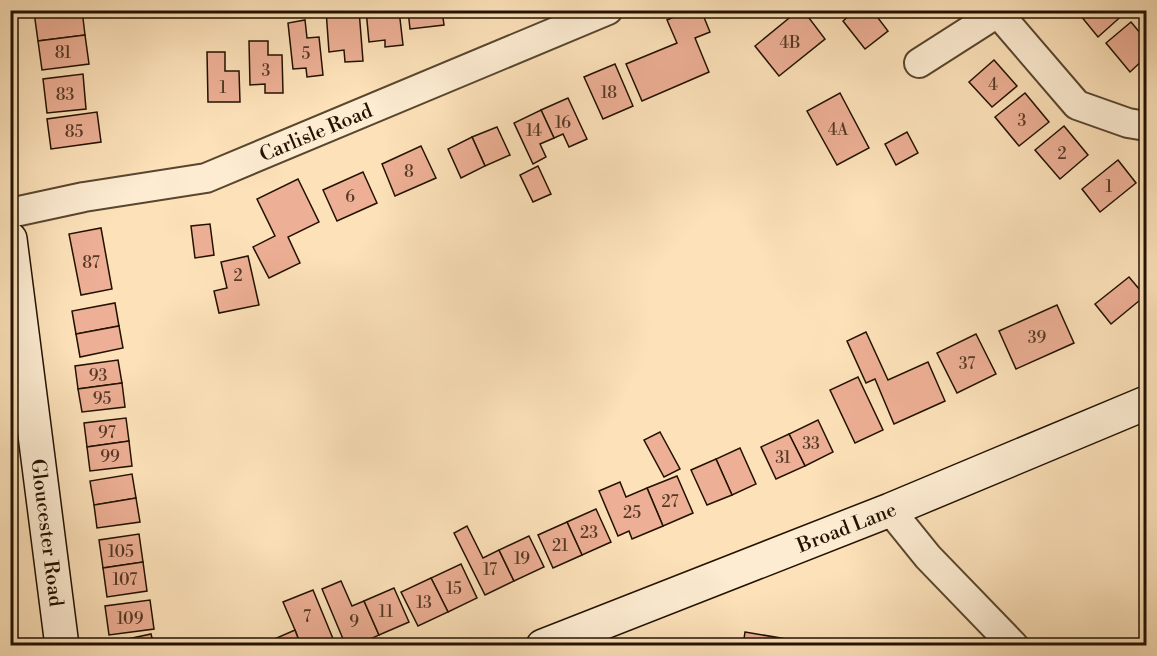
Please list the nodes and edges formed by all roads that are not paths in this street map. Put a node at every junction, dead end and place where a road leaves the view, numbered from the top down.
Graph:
1 (608, 10) edge
2 (1000, 12) edge
3 (919, 63) dead end
4 (1146, 126) edge
5 (10, 213) edge
6 (10, 239) edge
7 (1146, 403) edge
8 (890, 510) junction
9 (62, 645) edge
10 (543, 645) edge
11 (1014, 645) edge

1 - 5 street, Carlisle Road
2 - 3 street
2 - 4 street
6 - 9 street, Gloucester Road
7 - 8 street, Broad Lane
8 - 10 street, Broad Lane
8 - 11 street

